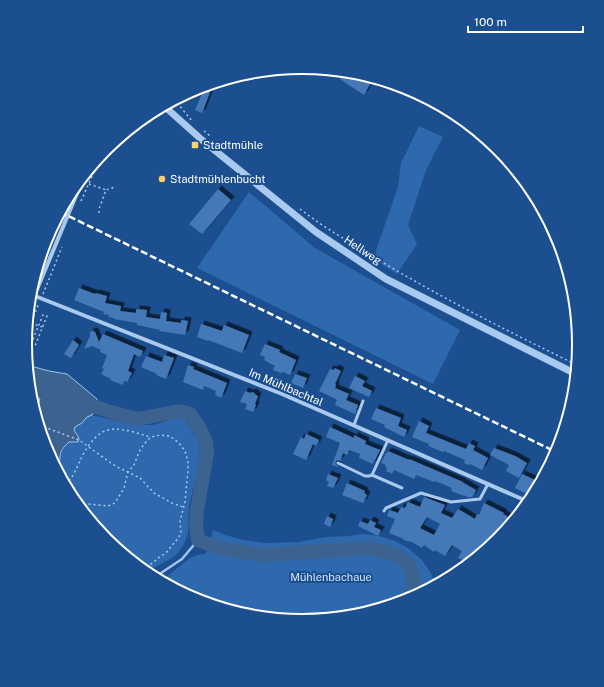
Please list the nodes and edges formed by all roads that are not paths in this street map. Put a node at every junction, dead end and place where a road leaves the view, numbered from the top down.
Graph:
1 (168, 109) edge
2 (72, 202) edge
3 (41, 274) edge
4 (36, 297) edge
5 (570, 371) edge
6 (363, 401) dead end
7 (354, 425) junction
8 (388, 440) junction
9 (338, 463) dead end
10 (372, 475) junction
11 (488, 484) junction
12 (402, 488) dead end
13 (522, 499) edge
14 (384, 511) dead end

1 - 5 street, Hellweg
2 - 3 street
4 - 7 street, Im Mühlbachtal
6 - 7 lane
7 - 8 street, Im Mühlbachtal
8 - 10 lane
8 - 11 street, Im Mühlbachtal
9 - 10 lane
10 - 12 lane
11 - 13 street, Im Mühlbachtal
11 - 14 lane

